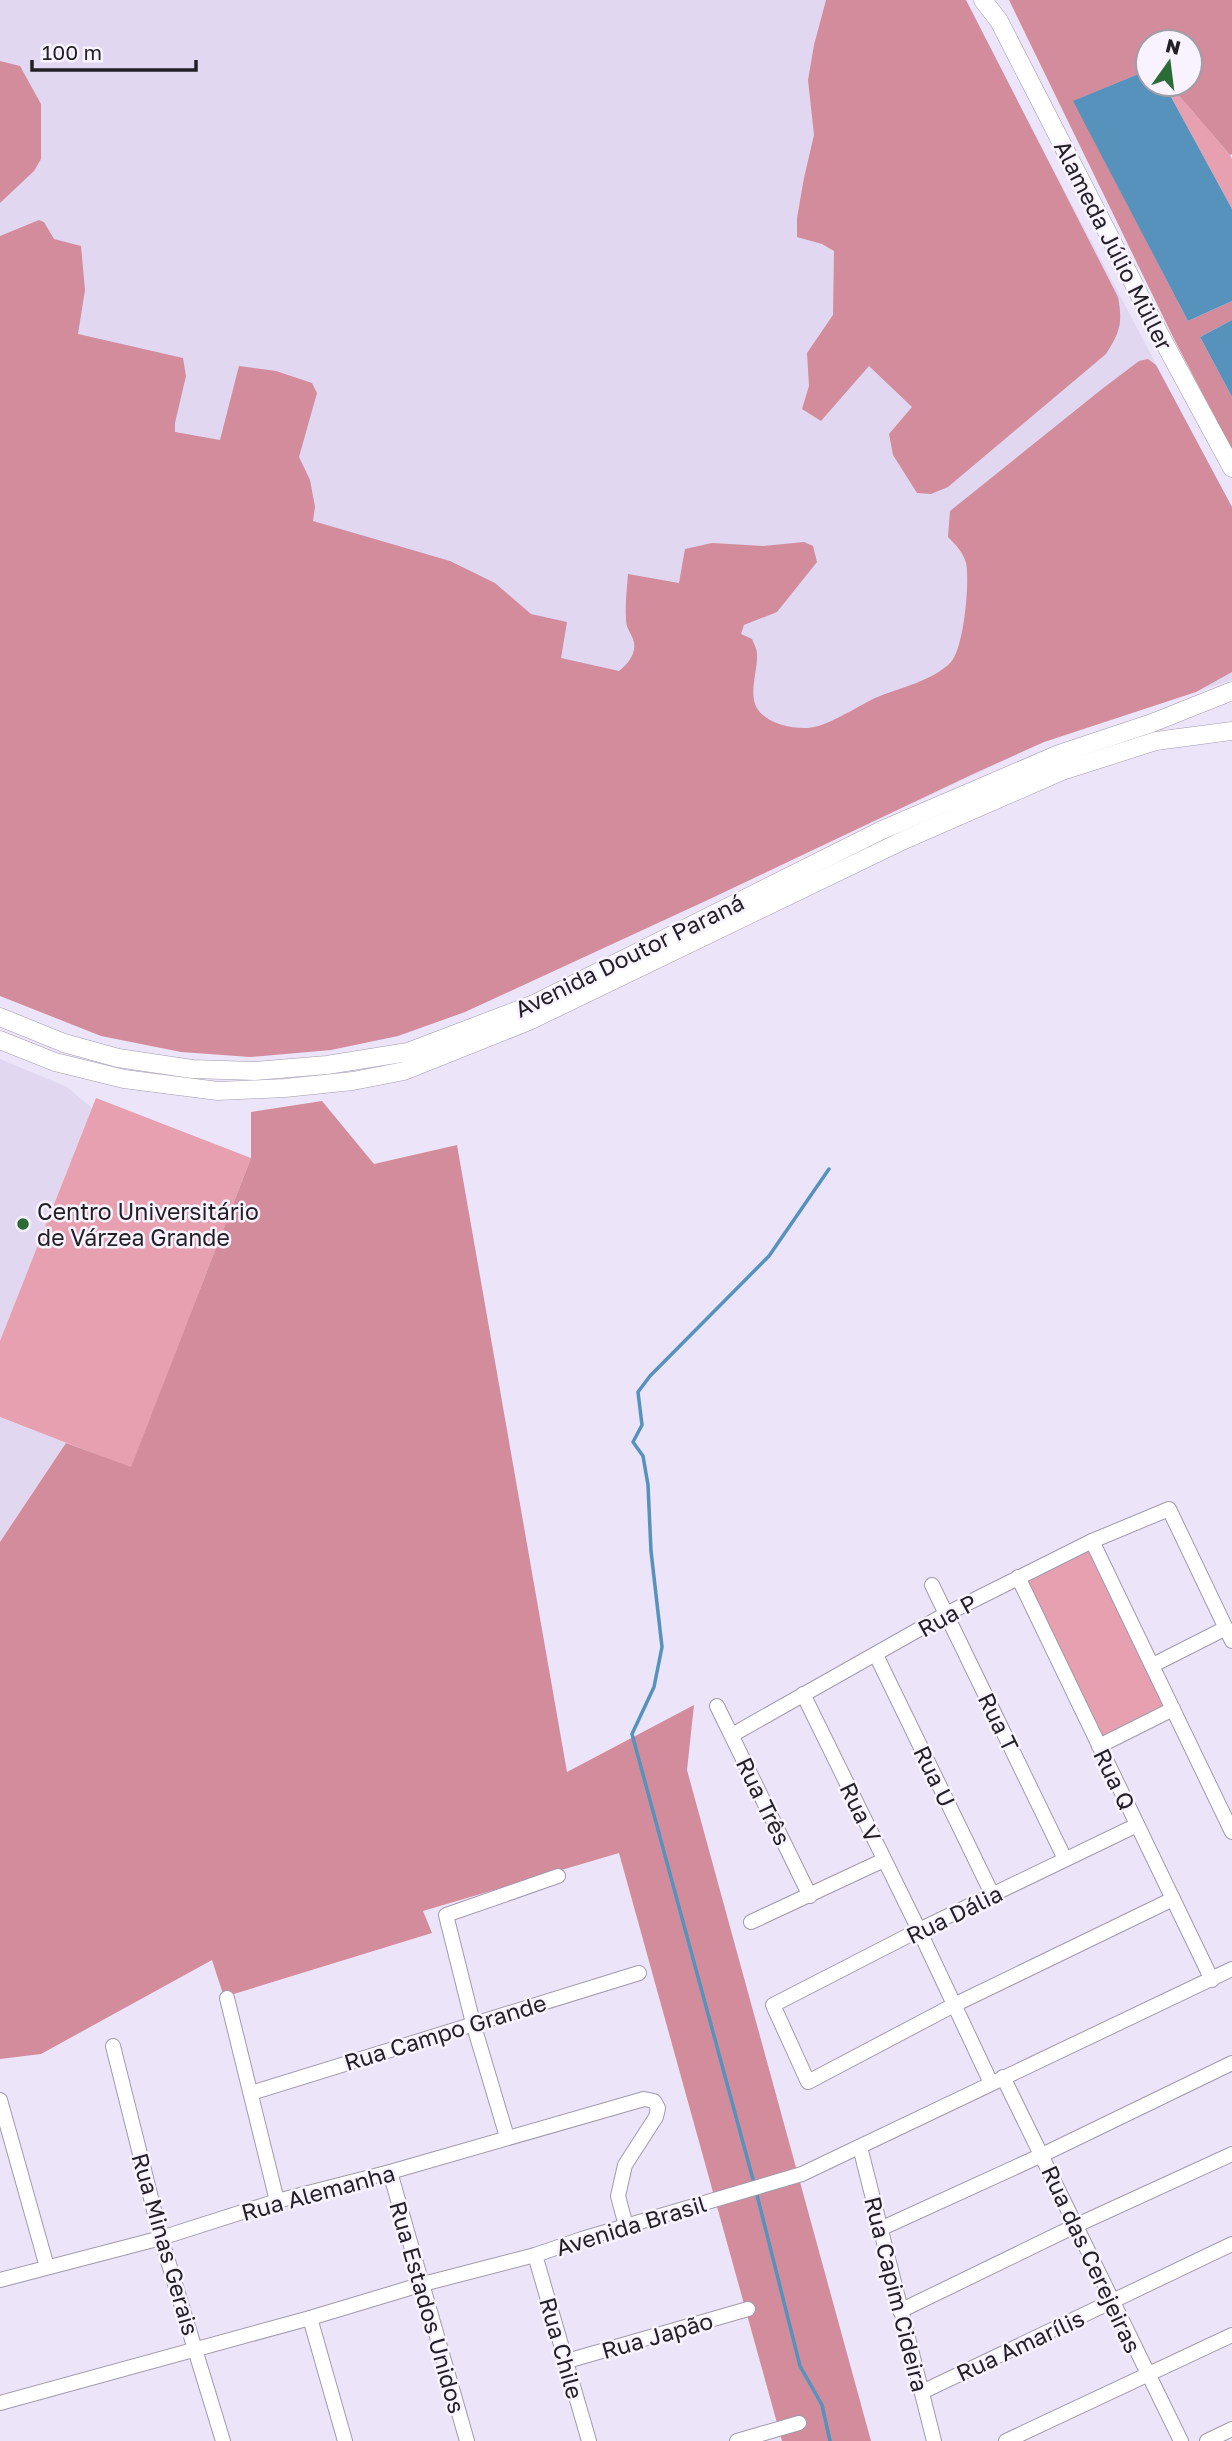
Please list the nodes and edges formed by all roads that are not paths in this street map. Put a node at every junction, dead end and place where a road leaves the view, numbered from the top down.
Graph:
1 (983, 0) edge
2 (995, 0) edge
3 (999, 21) junction
4 (1232, 468) edge
5 (1232, 691) edge
6 (1232, 731) edge
7 (0, 1017) edge
8 (0, 1040) edge
9 (1092, 1541) junction
10 (1018, 1577) junction
11 (932, 1585) dead end
12 (946, 1614) junction
13 (1229, 1634) edge
14 (876, 1655) junction
15 (1153, 1665) junction
16 (803, 1694) junction
17 (717, 1706) dead end
18 (1173, 1709) junction
19 (732, 1735) junction
20 (1099, 1746) junction
21 (1137, 1825) junction
22 (1232, 1832) edge
23 (1065, 1859) junction
24 (884, 1860) junction
25 (558, 1876) dead end
26 (810, 1896) junction
27 (993, 1896) junction
28 (1173, 1899) junction
29 (751, 1922) dead end
30 (919, 1930) junction
31 (639, 1973) dead end
32 (1230, 1975) edge
33 (1212, 1980) junction
34 (227, 1998) dead end
35 (954, 2005) junction
36 (473, 2023) junction
37 (113, 2046) dead end
38 (1232, 2063) edge
39 (997, 2080) junction
40 (251, 2093) junction
41 (0, 2100) edge
42 (507, 2137) junction
43 (860, 2147) junction
44 (1232, 2154) edge
45 (1042, 2155) junction
46 (390, 2172) junction
47 (277, 2202) junction
48 (1077, 2225) junction
49 (626, 2226) junction
50 (880, 2229) junction
51 (161, 2238) junction
52 (1232, 2244) edge
53 (535, 2255) junction
54 (47, 2267) junction
55 (0, 2280) edge
56 (423, 2284) junction
57 (1112, 2302) junction
58 (748, 2309) dead end
59 (900, 2311) junction
60 (310, 2318) junction
61 (1232, 2335) edge
62 (196, 2349) junction
63 (567, 2361) junction
64 (1147, 2374) junction
65 (922, 2392) junction
66 (0, 2403) edge
67 (799, 2423) dead end
68 (1232, 2429) edge
69 (223, 2441) edge
70 (345, 2441) edge
71 (467, 2441) edge
72 (589, 2441) edge
73 (737, 2441) edge
74 (934, 2441) edge
75 (1006, 2441) edge
76 (1181, 2441) edge
77 (1207, 2441) edge

1 - 3 main road, Alameda Júlio Müller
2 - 3 main road, Alameda Júlio Müller
3 - 4 main road, Alameda Júlio Müller
5 - 7 main road, Avenida Doutor Paraná
6 - 8 main road, Avenida Doutor Paraná
9 - 10 street, Rua P
9 - 13 street, Rua P
9 - 15 street
10 - 12 street, Rua P
10 - 20 street, Rua Q
11 - 12 street, Rua T
12 - 14 street, Rua P
12 - 23 street, Rua T
13 - 15 street
14 - 16 street, Rua P
14 - 27 street, Rua U
15 - 18 street
16 - 19 street, Rua P
16 - 24 street, Rua V
17 - 19 street, Rua Três
18 - 20 street
18 - 22 street
19 - 26 street, Rua Três
20 - 21 street, Rua Q
21 - 23 street, Rua Dália
21 - 28 street, Rua Q
23 - 27 street, Rua Dália
24 - 26 street
24 - 30 street, Rua V
25 - 36 street
26 - 29 street
27 - 30 street, Rua Dália
28 - 33 street, Rua Q
28 - 35 street
30 - 35 street, Rua V
30 - 35 street, Rua Dália
31 - 36 street, Rua Campo Grande
32 - 33 street, Avenida Brasil
33 - 39 street, Avenida Brasil
34 - 40 street
35 - 39 street, Rua das Cerejeiras
36 - 40 street, Rua Campo Grande
36 - 42 street
37 - 51 street, Rua Minas Gerais
38 - 45 street
39 - 43 street, Avenida Brasil
39 - 45 street, Rua das Cerejeiras
40 - 47 street
41 - 54 street
42 - 46 street, Rua Alemanha
42 - 49 street, Rua Alemanha
43 - 49 street, Avenida Brasil
43 - 50 street, Rua Capim Cideira
44 - 48 street
45 - 48 street, Rua das Cerejeiras
45 - 50 street
46 - 47 street, Rua Alemanha
46 - 56 street, Rua Estados Unidos
47 - 51 street, Rua Alemanha
48 - 57 street, Rua das Cerejeiras
48 - 59 street
49 - 53 street, Avenida Brasil
50 - 59 street, Rua Capim Cideira
51 - 54 street, Rua Alemanha
51 - 62 street, Rua Minas Gerais
52 - 57 street, Rua Amarílis
53 - 56 street, Avenida Brasil
53 - 63 street, Rua Chile
54 - 55 street, Rua Alemanha
56 - 60 street, Avenida Brasil
56 - 71 street, Rua Estados Unidos
57 - 64 street, Rua das Cerejeiras
57 - 65 street, Rua Amarílis
58 - 63 street, Rua Japão
59 - 65 street, Rua Capim Cideira
60 - 62 street, Avenida Brasil
60 - 70 street
61 - 64 street
62 - 66 street, Avenida Brasil
62 - 69 street, Rua Minas Gerais
63 - 72 street, Rua Chile
64 - 75 street
64 - 76 street, Rua das Cerejeiras
65 - 74 street, Rua Capim Cideira
67 - 73 street
68 - 77 street

